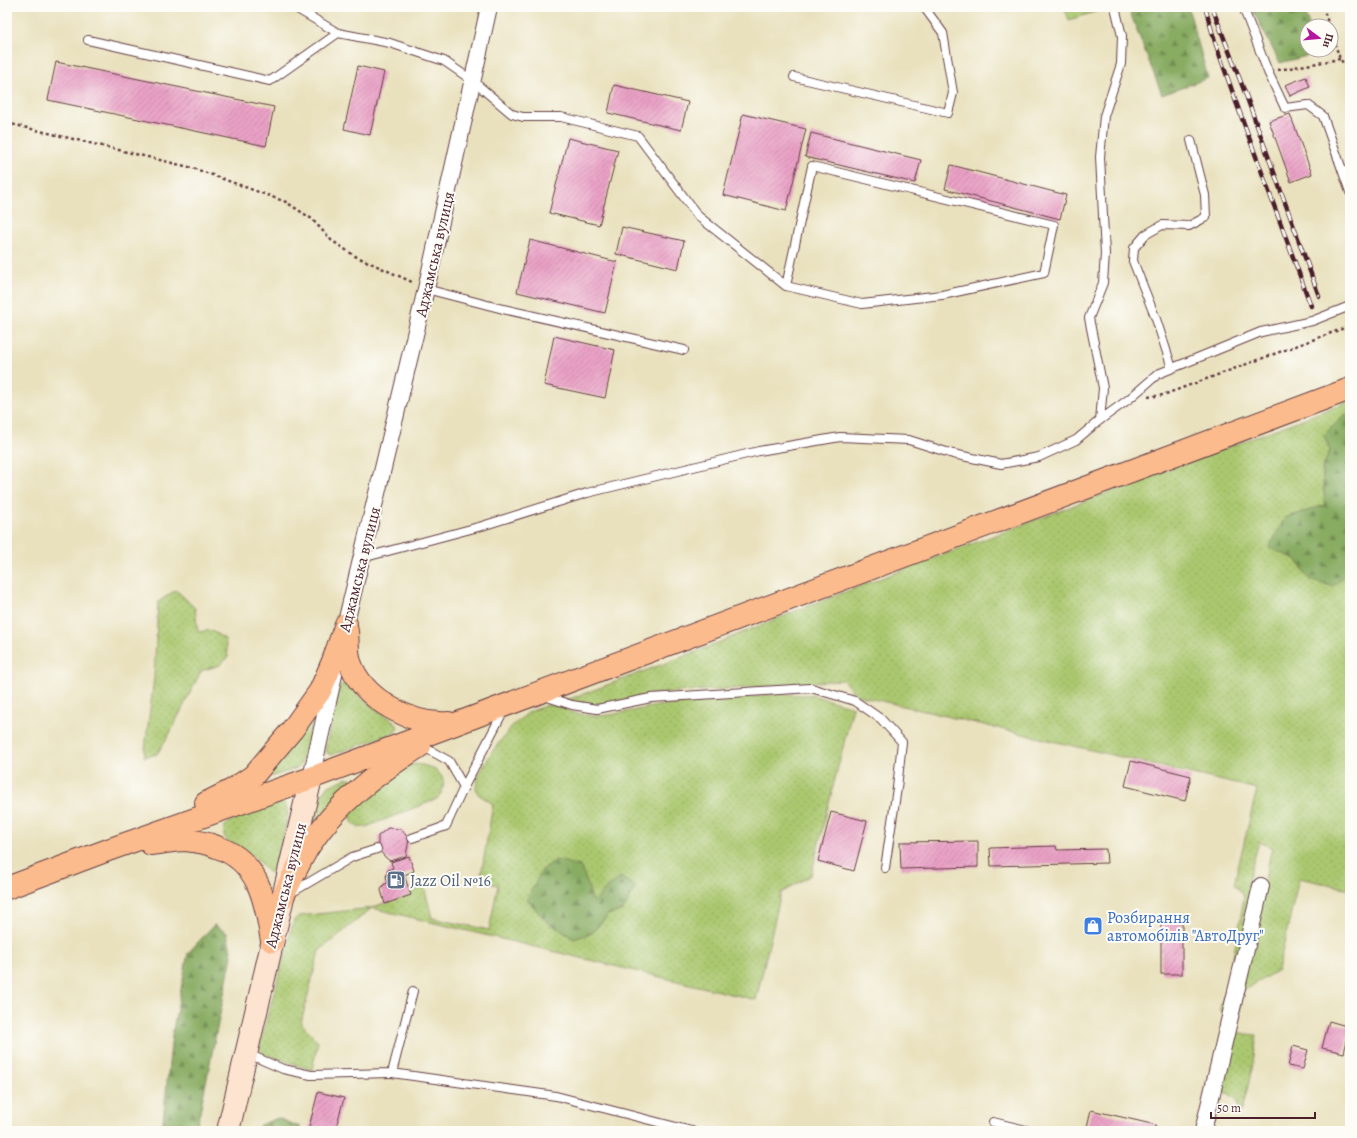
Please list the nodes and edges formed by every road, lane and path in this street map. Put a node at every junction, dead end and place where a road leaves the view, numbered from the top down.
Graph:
1 (294, 7) edge
2 (489, 7) edge
3 (924, 7) edge
4 (1115, 7) edge
5 (1243, 7) edge
6 (1323, 7) edge
7 (1326, 18) edge
8 (338, 33) junction
9 (88, 40) dead end
10 (1339, 56) edge
11 (1340, 59) junction
12 (1350, 71) edge
13 (1268, 72) junction
14 (794, 77) dead end
15 (473, 81) junction
16 (7, 123) edge
17 (1191, 140) dead end
18 (1350, 192) edge
19 (786, 286) junction
20 (426, 289) junction
21 (1350, 306) edge
22 (1350, 326) edge
23 (684, 350) dead end
24 (1172, 368) junction
25 (1350, 389) edge
26 (1129, 399) junction
27 (1100, 420) junction
28 (362, 558) junction
29 (346, 624) junction
30 (536, 693) junction
31 (507, 704) junction
32 (459, 722) junction
33 (421, 746) junction
34 (311, 778) junction
35 (464, 788) junction
36 (412, 838) dead end
37 (377, 849) dead end
38 (108, 850) junction
39 (884, 868) dead end
40 (1261, 886) dead end
41 (7, 888) edge
42 (282, 898) junction
43 (272, 941) junction
44 (413, 991) dead end
45 (245, 1053) junction
46 (392, 1073) junction
47 (993, 1122) dead end
48 (228, 1131) edge
49 (692, 1131) edge
50 (1030, 1131) edge
51 (1203, 1131) edge

1 - 8 lane
2 - 15 street, Аджамська вулиця
3 - 14 lane
4 - 27 lane
5 - 13 lane
6 - 7 path
8 - 9 lane
8 - 15 lane
10 - 11 path
11 - 12 path
11 - 13 path
13 - 18 lane
15 - 19 lane
15 - 20 street, Аджамська вулиця
16 - 20 path
17 - 24 lane
19 - 19 lane
20 - 23 lane
20 - 28 street, Аджамська вулиця
21 - 24 lane
22 - 26 path
24 - 26 lane
25 - 30 main road
26 - 27 lane
27 - 28 lane
28 - 29 street, Аджамська вулиця
29 - 32 main road
29 - 34 street, Аджамська вулиця
29 - 38 main road
30 - 31 main road
30 - 39 lane
31 - 32 main road
31 - 35 lane
32 - 33 main road
32 - 34 main road
33 - 35 lane
33 - 42 main road
34 - 38 main road
34 - 42 main road, Аджамська вулиця
35 - 36 lane
37 - 42 lane
38 - 41 main road
38 - 43 main road
40 - 51 street
42 - 43 main road, Аджамська вулиця
43 - 45 main road, Аджамська вулиця
44 - 46 lane
45 - 46 lane
45 - 48 main road, Аджамська вулиця
46 - 49 lane
47 - 50 lane

